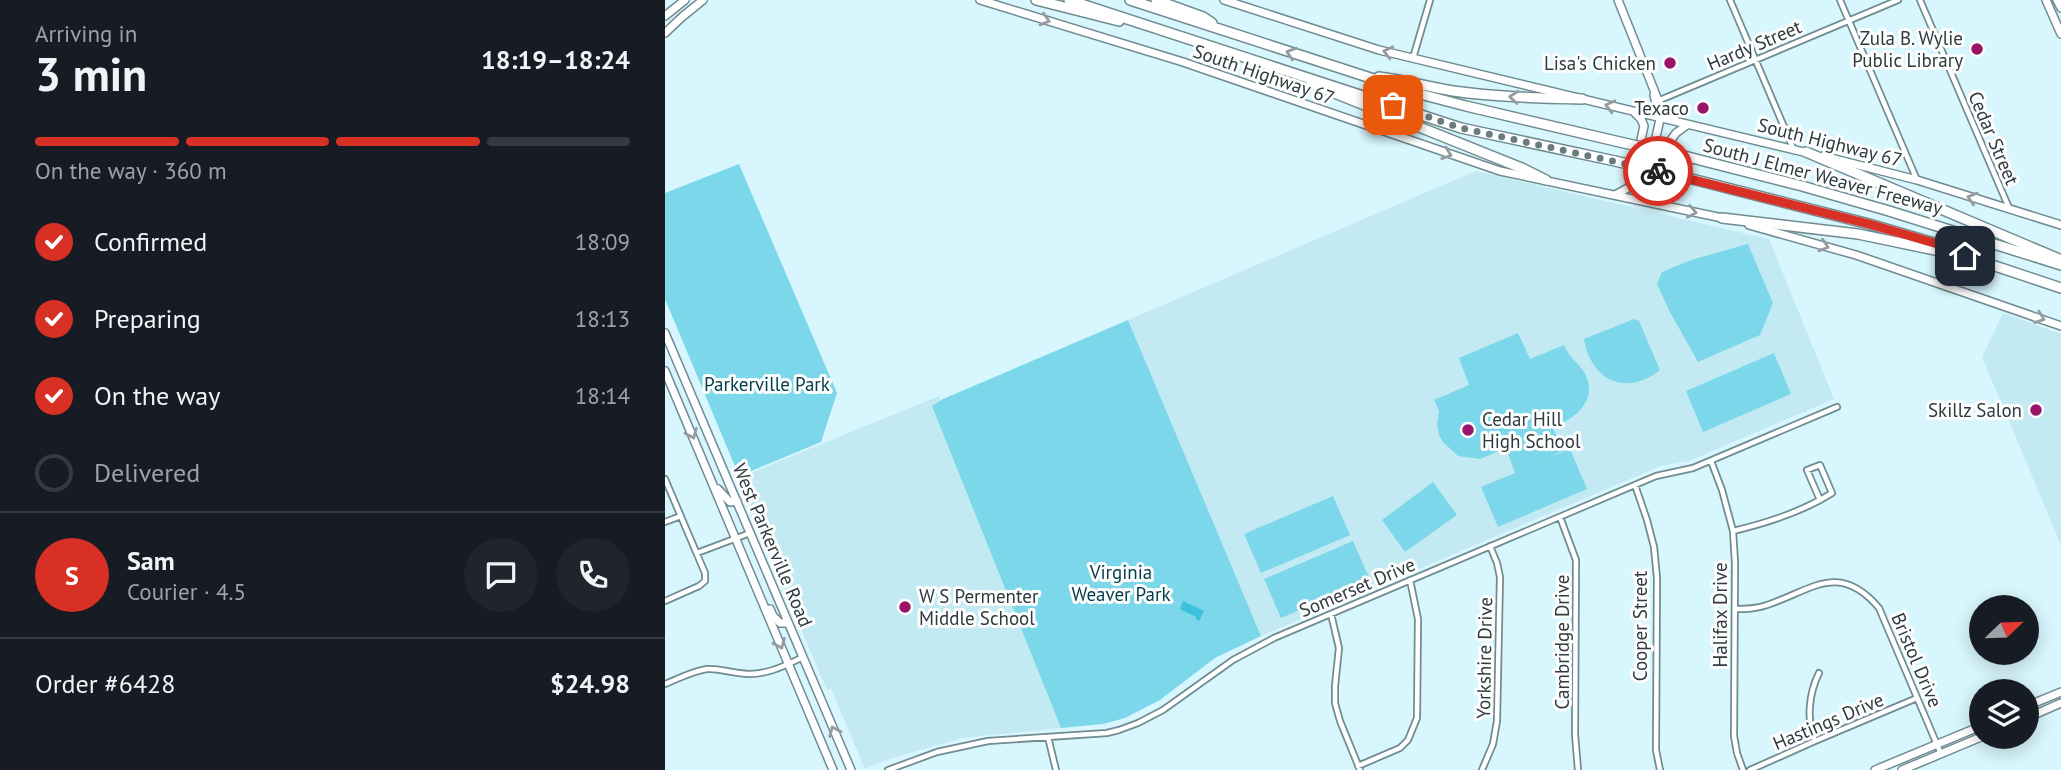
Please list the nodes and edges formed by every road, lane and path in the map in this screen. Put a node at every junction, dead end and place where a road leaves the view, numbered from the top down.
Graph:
1 (685, 0) edge
2 (703, 0) edge
3 (980, 0) edge
4 (1036, 0) edge
5 (1069, 0) edge
6 (1130, 0) edge
7 (1156, 0) edge
8 (1224, 0) edge
9 (1430, 0) edge
10 (1618, 0) edge
11 (1730, 0) edge
12 (1840, 0) edge
13 (1898, 0) edge
14 (1920, 0) edge
15 (2046, 0) edge
16 (2057, 0) edge
17 (2061, 8) edge
18 (665, 16) edge
19 (1848, 20) junction
20 (1147, 24) junction
21 (1226, 31) junction
22 (665, 33) edge
23 (2061, 34) edge
24 (1413, 59) junction
25 (1643, 60) junction
26 (1756, 60) junction
27 (1356, 74) junction
28 (1301, 75) junction
29 (1582, 99) junction
30 (1660, 100) junction
31 (1633, 112) junction
32 (1661, 118) junction
33 (1687, 125) junction
34 (1793, 148) junction
35 (1806, 152) junction
36 (1546, 180) junction
37 (1917, 180) junction
38 (1614, 195) junction
39 (1642, 201) junction
40 (1670, 208) junction
41 (2009, 209) junction
42 (1722, 218) junction
43 (2061, 225) edge
44 (1965, 256) junction
45 (2061, 263) edge
46 (2061, 288) edge
47 (2061, 326) edge
48 (665, 333) edge
49 (665, 371) edge
50 (1837, 407) dead end
51 (703, 460) junction
52 (1711, 461) junction
53 (665, 479) edge
54 (1635, 485) junction
55 (1820, 500) junction
56 (737, 501) junction
57 (681, 516) junction
58 (1560, 517) junction
59 (665, 523) edge
60 (1733, 531) junction
61 (750, 533) junction
62 (736, 539) junction
63 (1490, 546) junction
64 (697, 553) junction
65 (752, 578) junction
66 (1410, 579) junction
67 (665, 601) edge
68 (1735, 609) junction
69 (1331, 614) junction
70 (788, 623) junction
71 (803, 657) junction
72 (789, 664) junction
73 (1819, 673) dead end
74 (665, 684) edge
75 (2061, 692) edge
76 (1917, 698) junction
77 (2039, 701) edge
78 (2061, 703) edge
79 (2039, 713) edge
80 (1969, 731) edge
81 (1048, 737) junction
82 (1815, 741) junction
83 (1969, 742) edge
84 (1937, 744) junction
85 (1941, 754) junction
86 (1359, 768) edge
87 (834, 770) edge
88 (851, 770) edge
89 (888, 770) edge
90 (1056, 770) edge
91 (1482, 770) edge
92 (1578, 770) edge
93 (1660, 770) edge
94 (1743, 770) edge
95 (1750, 770) edge
96 (1875, 770) edge
97 (1902, 770) edge

1 - 18 main road
2 - 22 main road
3 -> 36 main road, South Highway 67
4 - 20 highway
5 - 20 highway, South J Elmer Weaver Freeway
6 - 21 highway, South J Elmer Weaver Freeway
7 - 21 highway
24 -> 8 main road, South Highway 67
9 - 24 street
10 - 25 main road
11 - 26 street
12 - 19 street
13 - 19 street, Hardy Street
14 - 41 street, Cedar Street
15 - 23 main road
16 - 17 main road
19 - 26 street, Hardy Street
19 - 37 street
20 - 28 highway, South J Elmer Weaver Freeway
27 -> 21 highway, South J Elmer Weaver Freeway
24 - 29 main road, South Highway 67
25 - 30 main road
25 - 31 main road
26 - 30 street, Hardy Street
26 - 34 street
29 -> 27 highway
27 - 45 highway, South J Elmer Weaver Freeway, bridge
28 - 36 highway
28 - 44 highway, South J Elmer Weaver Freeway, bridge
31 -> 29 main road, South Highway 67
30 - 32 main road
31 - 32 main road, South Highway 67
31 - 38 main road
32 - 33 main road, South Highway 67
32 - 39 main road
33 - 34 main road, South Highway 67
33 - 40 main road
34 - 35 main road, South Highway 67
35 - 37 main road, South Highway 67
35 - 45 highway
36 - 38 main road, South Highway 67
41 -> 37 main road, South Highway 67
38 - 39 main road, South Highway 67
39 - 40 main road, South Highway 67
40 -> 42 main road, South Highway 67
41 - 43 main road, South Highway 67
42 - 44 highway
42 -> 47 main road, South Highway 67
44 - 46 highway, South J Elmer Weaver Freeway
48 - 56 main road, West Parkerville Road
49 -> 51 main road, West Parkerville Road
50 - 52 street, Somerset Drive
51 - 56 main road
51 - 62 main road, West Parkerville Road
52 - 54 street, Somerset Drive
52 - 60 street, Halifax Drive
53 - 57 street
54 - 58 street, Somerset Drive
54 - 93 street, Cooper Street
55 - 55 street
55 - 60 street
56 - 61 main road, West Parkerville Road
57 - 59 street
57 - 64 street
58 - 63 street, Somerset Drive
58 - 92 street, Cambridge Drive
60 - 68 street, Halifax Drive
61 - 62 street
61 - 70 main road, West Parkerville Road
62 - 64 street
62 - 65 main road, West Parkerville Road
63 - 66 street, Somerset Drive
63 - 91 street, Yorkshire Drive
64 - 67 street
65 - 70 main road
65 -> 72 main road, West Parkerville Road
66 - 69 street, Somerset Drive
66 - 86 street
68 - 76 street, Bristol Drive
68 - 94 street, Halifax Drive
69 - 81 street, Somerset Drive
69 - 86 street
70 - 71 main road, West Parkerville Road
71 - 72 street
88 -> 71 main road, West Parkerville Road
72 - 74 street
72 - 87 main road, West Parkerville Road
73 - 82 street
75 - 77 main road
76 - 82 street, Hastings Drive
76 - 84 street, Bristol Drive
78 - 79 main road
80 - 84 main road
81 - 89 street, Somerset Drive
81 - 90 street
82 - 95 street, Hastings Drive
83 - 85 main road
84 - 85 street, Bristol Drive
84 - 96 main road
85 - 97 main road

